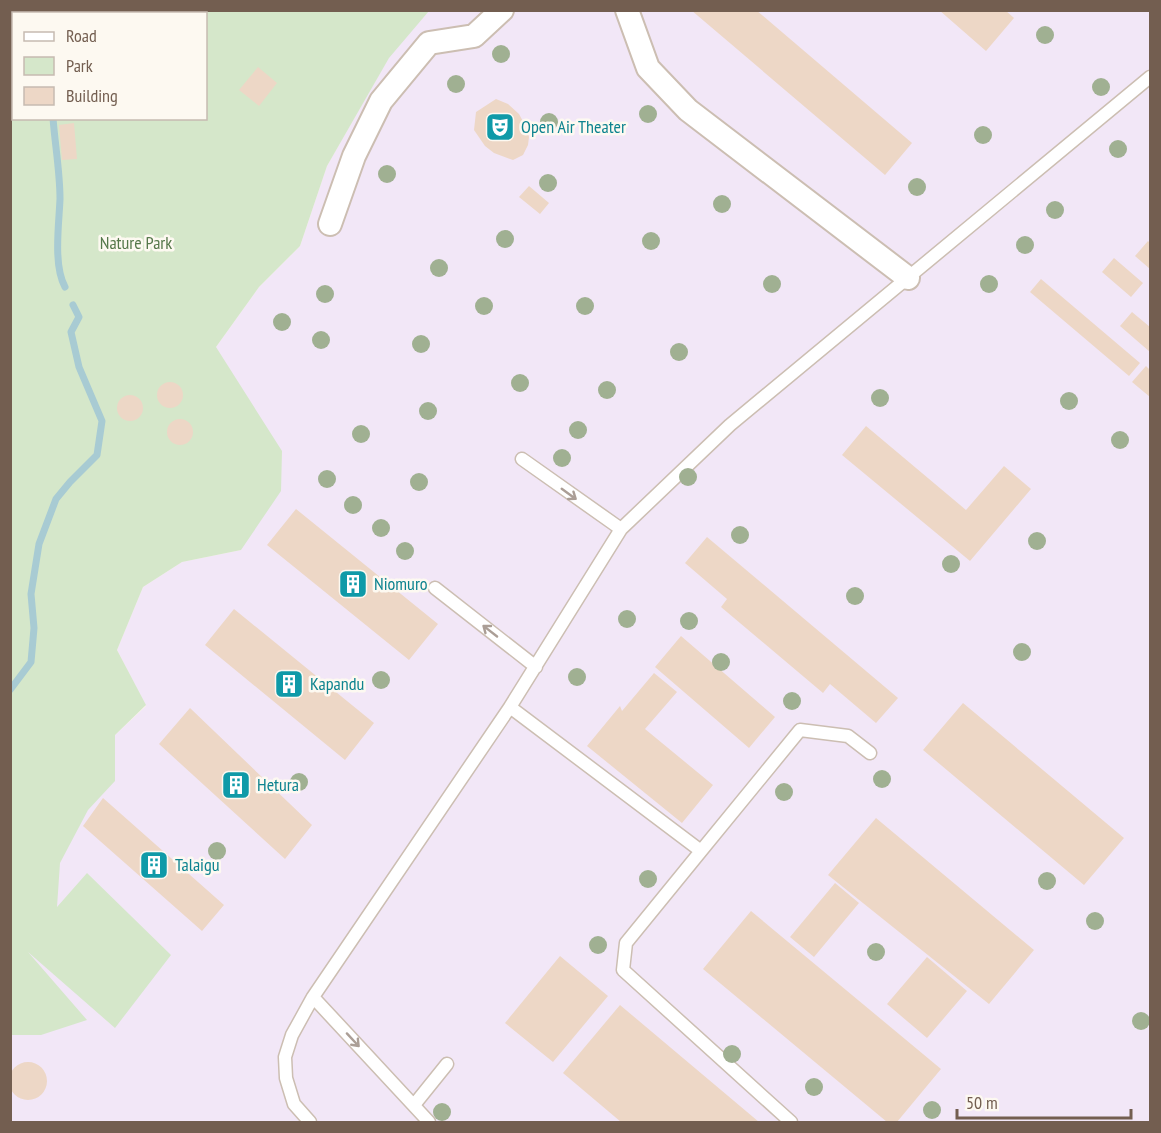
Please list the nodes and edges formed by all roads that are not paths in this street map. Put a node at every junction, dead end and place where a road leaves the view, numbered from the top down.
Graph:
1 (502, 10) edge
2 (627, 10) edge
3 (1150, 77) edge
4 (330, 224) dead end
5 (908, 278) junction
6 (522, 459) dead end
7 (621, 529) junction
8 (435, 588) dead end
9 (536, 667) junction
10 (510, 707) junction
11 (870, 753) dead end
12 (701, 851) junction
13 (313, 997) junction
14 (447, 1064) dead end
15 (414, 1105) junction
16 (310, 1122) edge
17 (429, 1122) edge
18 (791, 1122) edge

1 - 4 street
2 - 5 street
3 - 5 lane
5 - 7 lane
6 -> 7 lane
7 - 9 lane
9 -> 8 lane
9 - 10 lane
10 - 12 lane
10 - 13 lane
11 - 12 lane
12 - 18 lane
13 -> 15 lane
13 - 16 lane
14 - 15 lane
15 - 17 lane

